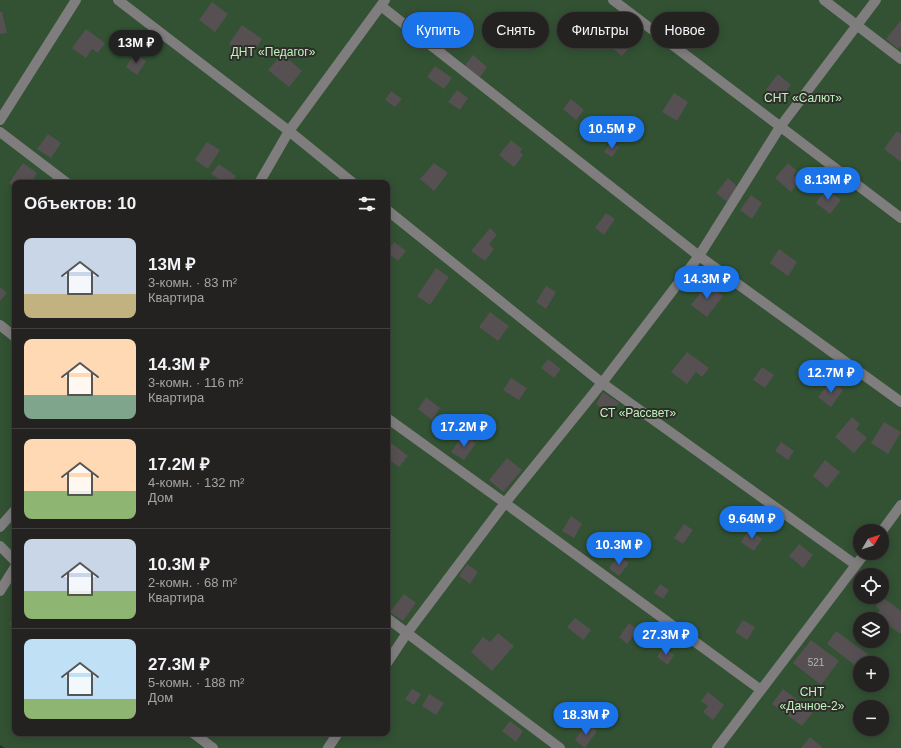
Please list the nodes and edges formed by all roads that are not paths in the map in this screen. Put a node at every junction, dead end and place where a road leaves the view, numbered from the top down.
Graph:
1 (76, 0) edge
2 (118, 0) edge
3 (613, 0) edge
4 (824, 0) edge
5 (876, 0) edge
6 (383, 3) edge
7 (857, 25) junction
8 (901, 59) edge
9 (0, 120) edge
10 (780, 127) junction
11 (289, 131) junction
12 (0, 132) edge
13 (63, 180) edge
14 (261, 180) edge
15 (350, 180) edge
16 (390, 212) edge
17 (901, 218) edge
18 (699, 256) junction
19 (0, 325) edge
20 (12, 335) edge
21 (602, 383) junction
22 (901, 402) edge
23 (390, 420) edge
24 (505, 503) junction
25 (901, 506) edge
26 (12, 513) edge
27 (887, 524) edge
28 (0, 527) edge
29 (0, 546) edge
30 (12, 558) edge
31 (860, 560) edge
32 (856, 565) junction
33 (12, 572) edge
34 (0, 591) edge
35 (390, 620) edge
36 (407, 634) junction
37 (390, 659) edge
38 (760, 690) junction
39 (197, 736) edge
40 (336, 736) edge
41 (213, 748) edge
42 (328, 748) edge
43 (560, 748) edge
44 (717, 748) edge

1 - 9 lane
2 - 11 lane
3 - 10 lane
4 - 7 lane
5 - 7 lane
6 - 11 lane
6 - 18 lane
7 - 8 lane
7 - 10 lane
10 - 17 lane
10 - 18 lane
11 - 14 lane
11 - 15 lane
12 - 13 lane
16 - 21 lane
18 - 21 lane
18 - 22 lane
19 - 20 lane
21 - 24 lane
21 - 32 lane
23 - 24 lane
24 - 36 lane
24 - 38 lane
25 - 27 lane
26 - 28 lane
29 - 30 lane
31 - 32 lane
32 - 38 lane
33 - 34 lane
35 - 36 lane
36 - 37 lane
36 - 43 lane
38 - 44 lane
39 - 41 lane
40 - 42 lane

